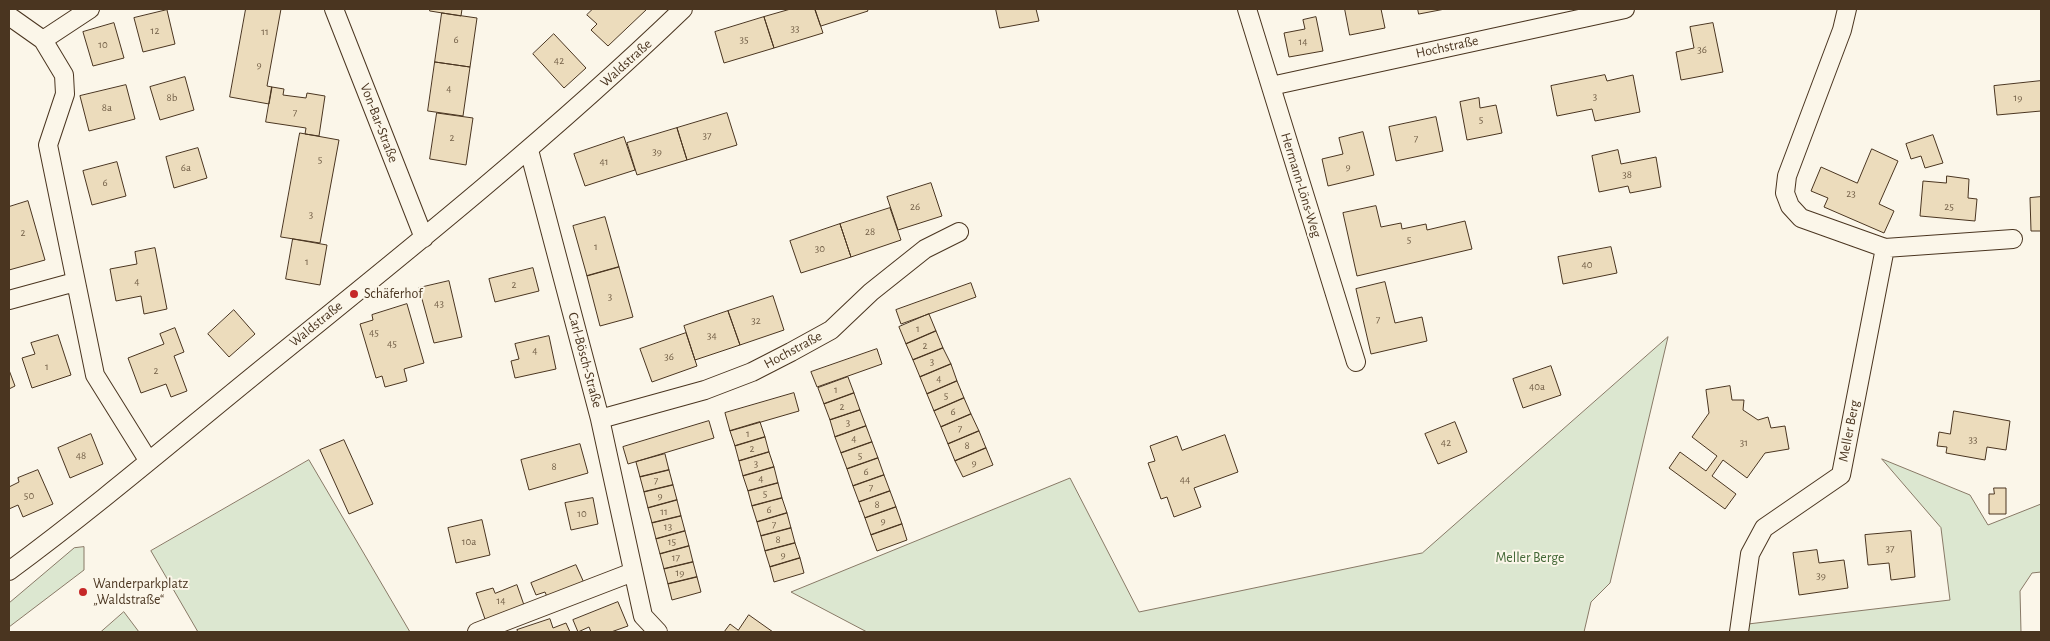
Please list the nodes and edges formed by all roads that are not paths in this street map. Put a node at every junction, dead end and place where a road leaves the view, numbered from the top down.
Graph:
1 (90, 9) edge
2 (334, 9) edge
3 (683, 9) edge
4 (1247, 9) edge
5 (1625, 9) edge
6 (1847, 9) edge
7 (9, 16) edge
8 (43, 40) junction
9 (1271, 86) junction
10 (529, 150) junction
11 (959, 232) dead end
12 (424, 238) junction
13 (2013, 239) dead end
14 (1885, 248) junction
15 (75, 282) junction
16 (9, 300) edge
17 (1356, 362) dead end
18 (600, 420) junction
19 (148, 460) junction
20 (9, 571) edge
21 (634, 572) junction
22 (477, 632) edge
23 (658, 632) edge
24 (1739, 632) edge

1 - 8 street
2 - 12 street, Von-Bar-Straße
3 - 10 street, Waldstraße
4 - 9 street, Hermann-Löns-Weg
5 - 9 street, Hochstraße
6 - 14 street
7 - 8 street
8 - 15 street
9 - 17 street, Hermann-Löns-Weg
10 - 12 street, Waldstraße
10 - 18 street, Carl-Bösch-Straße
11 - 18 street, Hochstraße
12 - 19 street, Waldstraße
13 - 14 street
14 - 24 street, Meller Berg
15 - 16 street
15 - 19 street
18 - 21 street, Carl-Bösch-Straße
19 - 20 street, Waldstraße
21 - 22 street
21 - 23 street, Carl-Bösch-Straße

